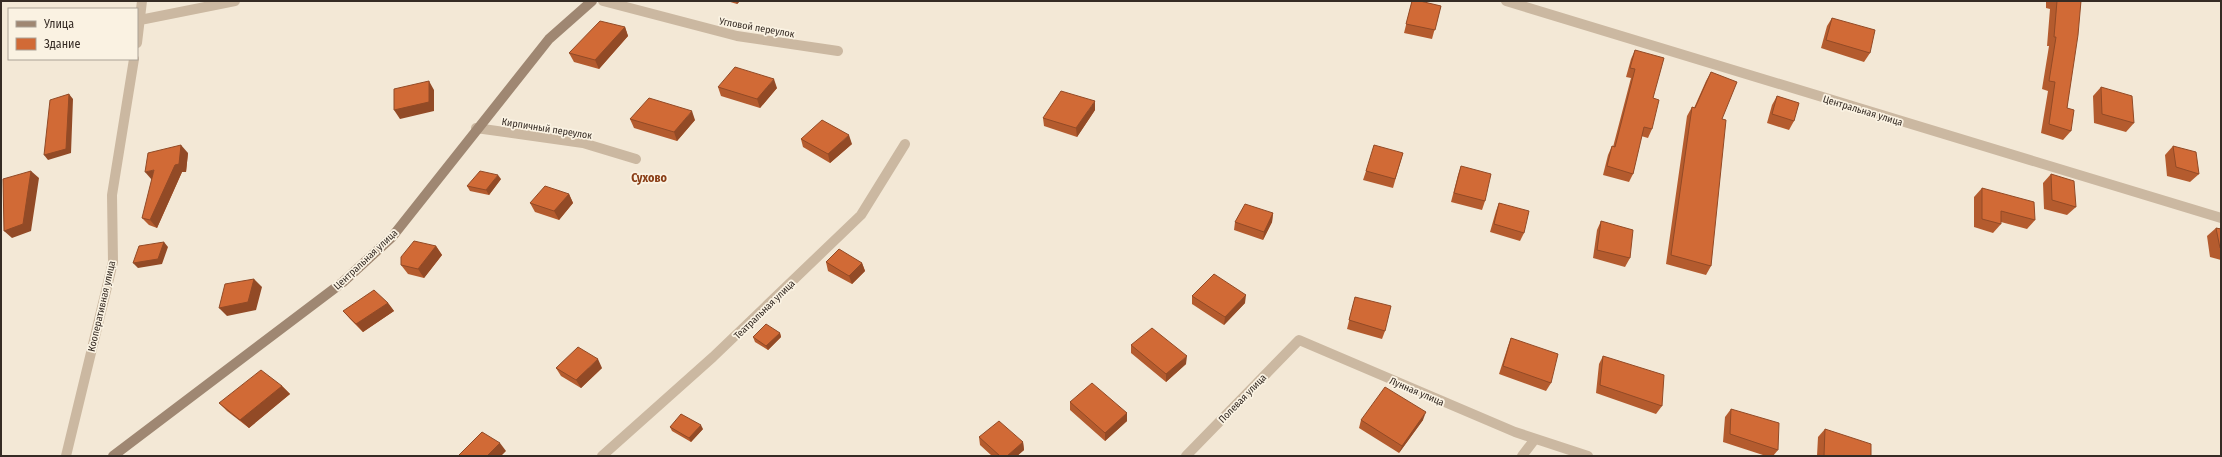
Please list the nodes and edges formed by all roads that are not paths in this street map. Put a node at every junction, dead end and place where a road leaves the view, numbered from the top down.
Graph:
1 (142, 1) edge
2 (235, 1) edge
3 (592, 1) edge
4 (603, 1) edge
5 (1506, 1) edge
6 (140, 20) junction
7 (138, 35) edge
8 (838, 51) dead end
9 (134, 60) edge
10 (476, 128) junction
11 (905, 144) dead end
12 (636, 159) dead end
13 (2221, 218) edge
14 (1299, 340) joint
15 (1535, 439) junction
16 (66, 456) edge
17 (113, 456) edge
18 (602, 456) edge
19 (1186, 456) edge
20 (1522, 456) edge
21 (1588, 456) edge

1 - 6 street
2 - 6 street
3 - 10 street, Центральная улица
4 - 8 street, Угловой переулок
5 - 13 street, Центральная улица
6 - 7 street
9 - 16 street, Кооперативная улица
10 - 12 street, Кирпичный переулок
10 - 17 street, Центральная улица
11 - 18 street, Театральная улица
14 - 15 street, Лунная улица
14 - 19 street, Полевая улица
15 - 20 street
15 - 21 street, Лунная улица

